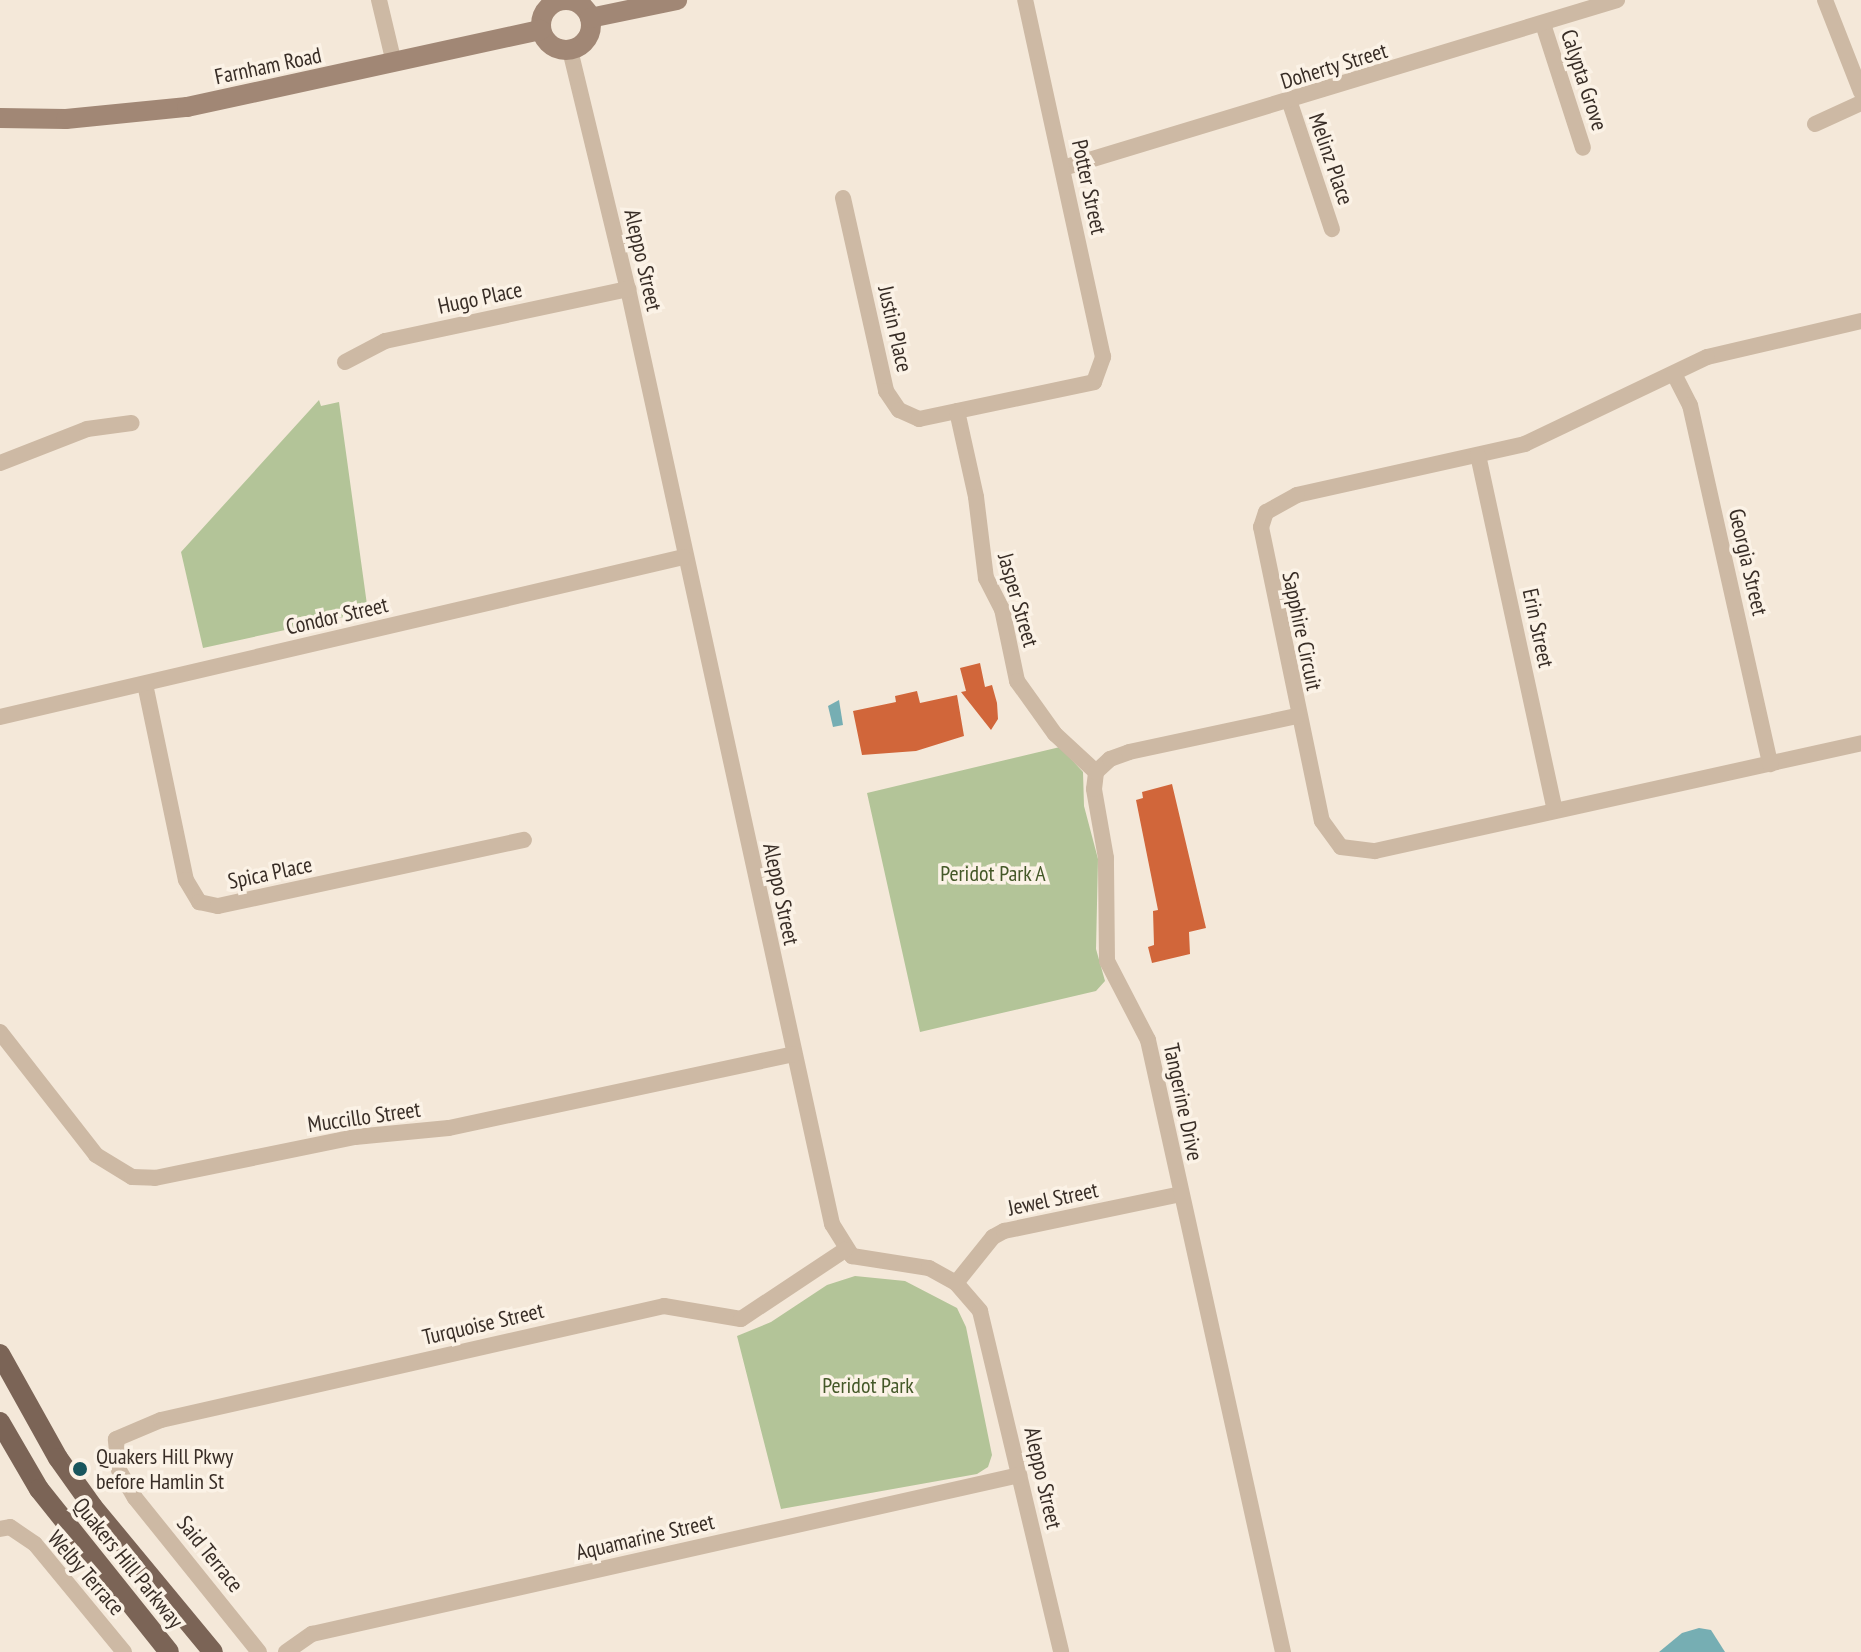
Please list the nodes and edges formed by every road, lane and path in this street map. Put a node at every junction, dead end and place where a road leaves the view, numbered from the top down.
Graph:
1 (379, 0) edge
2 (677, 0) edge
3 (1025, 0) edge
4 (1617, 0) edge
5 (1825, 0) edge
6 (590, 18) junction
7 (1543, 24) junction
8 (541, 30) junction
9 (570, 50) junction
10 (394, 63) junction
11 (1861, 92) edge
12 (1290, 103) junction
13 (1861, 103) edge
14 (0, 118) edge
15 (1815, 124) dead end
16 (1583, 148) dead end
17 (1063, 168) junction
18 (843, 198) dead end
19 (1332, 229) dead end
20 (628, 289) junction
21 (1861, 321) edge
22 (345, 362) dead end
23 (1674, 374) junction
24 (1094, 382) joint
25 (957, 411) junction
26 (132, 423) dead end
27 (1478, 455) junction
28 (0, 463) edge
29 (684, 557) junction
30 (145, 684) junction
31 (1297, 716) junction
32 (0, 717) edge
33 (1861, 743) edge
34 (1770, 764) junction
35 (1096, 772) junction
36 (1555, 810) junction
37 (524, 840) dead end
38 (0, 1032) edge
39 (794, 1054) junction
40 (1181, 1194) junction
41 (845, 1250) junction
42 (956, 1283) junction
43 (0, 1354) edge
44 (0, 1422) edge
45 (116, 1439) joint
46 (1019, 1475) junction
47 (5, 1528) edge
48 (124, 1652) edge
49 (169, 1652) edge
50 (213, 1652) edge
51 (259, 1652) edge
52 (286, 1652) edge
53 (1061, 1652) edge
54 (1283, 1652) edge

1 - 10 street
2 - 6 street
3 - 17 street, Potter Street
4 - 7 street, Doherty Street
5 - 11 street
6 - 8 street
6 - 9 street
7 - 12 street, Doherty Street
7 - 16 street, Calypta Grove
8 - 9 street
8 - 10 street, Farnham Road
9 - 20 street, Aleppo Street
10 - 14 street, Farnham Road
12 - 17 street, Doherty Street
12 - 19 street, Melinz Place
13 - 15 street
17 - 24 street, Potter Street
18 - 25 street, Justin Place
20 - 22 street, Hugo Place
20 - 29 street, Aleppo Street
21 - 23 street, Sapphire Circuit
23 - 27 street, Sapphire Circuit
23 - 34 street, Georgia Street
24 - 25 street, Justin Place
25 - 35 street, Jasper Street
26 - 28 street
27 - 31 street, Sapphire Circuit
27 - 36 street, Erin Street
29 - 30 street, Condor Street
29 - 39 street, Aleppo Street
30 - 32 street, Condor Street
30 - 37 street, Spica Place
31 - 35 street
31 - 36 street, Sapphire Circuit
33 - 34 street, Sapphire Circuit
34 - 36 street, Sapphire Circuit
35 - 40 street, Tangerine Drive
38 - 39 street, Muccillo Street
39 - 41 street, Aleppo Street
40 - 42 street, Jewel Street
40 - 54 street, Tangerine Drive
41 - 42 street, Aleppo Street
41 - 45 street, Turquoise Street
42 - 46 street, Aleppo Street
43 - 50 main road, Quakers Hill Parkway
44 - 49 main road, Quakers Hill Parkway
45 - 51 street, Said Terrace
46 - 52 street, Aquamarine Street
46 - 53 street, Aleppo Street
47 - 48 street, Welby Terrace

